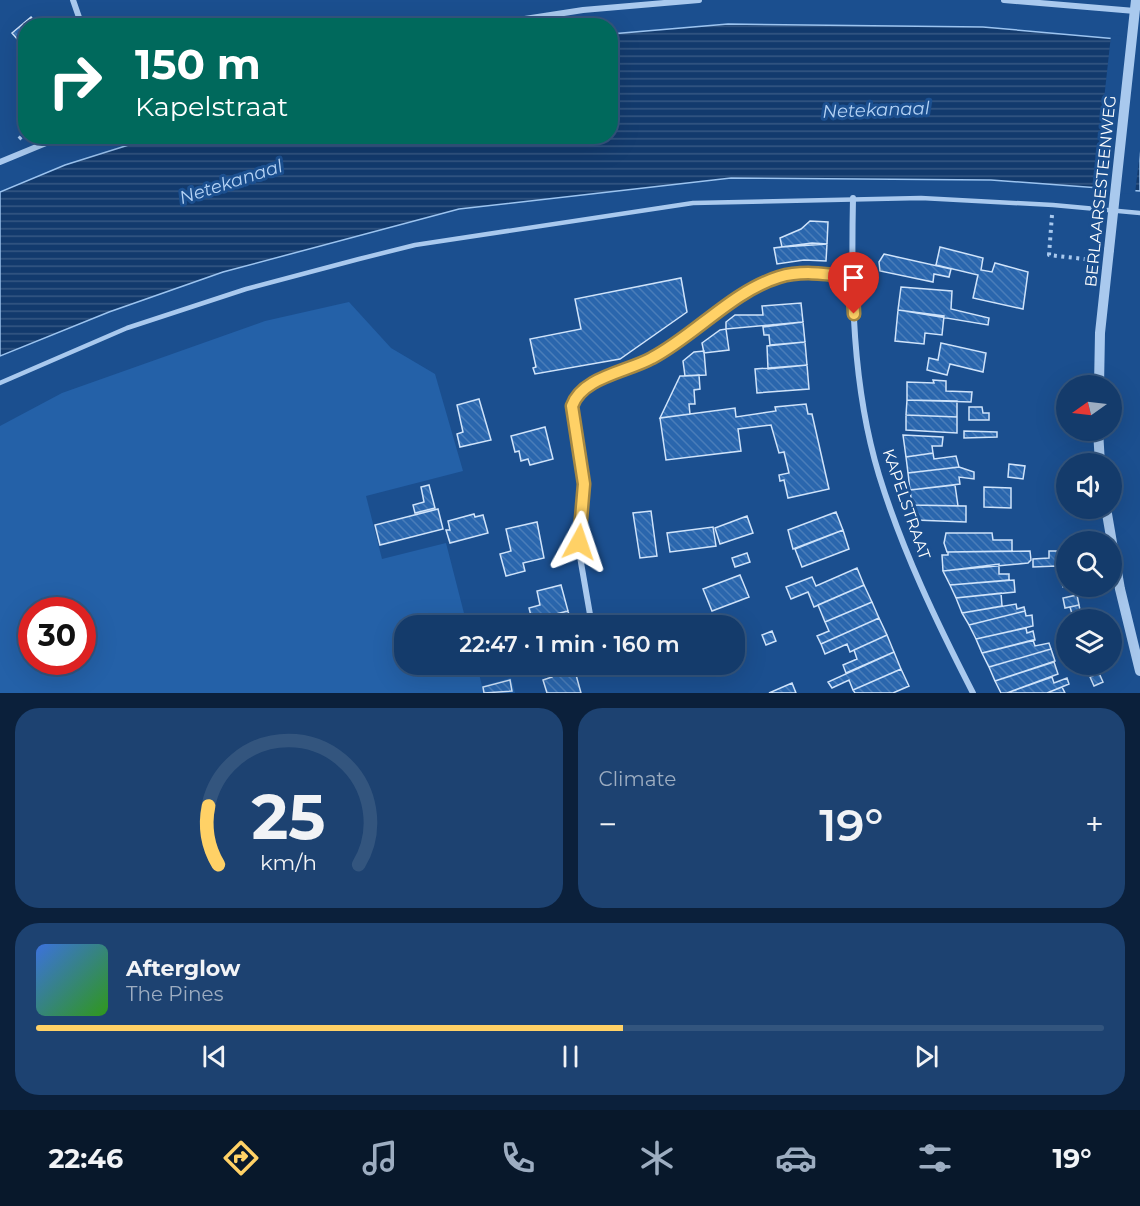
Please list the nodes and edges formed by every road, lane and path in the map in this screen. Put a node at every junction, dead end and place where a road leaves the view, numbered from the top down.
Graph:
1 (73, 0) edge
2 (699, 0) edge
3 (1004, 0) edge
4 (1136, 0) edge
5 (1140, 12) edge
6 (79, 18) edge
7 (532, 18) edge
8 (40, 144) edge
9 (0, 162) edge
10 (853, 198) junction
11 (1053, 205) junction
12 (1140, 213) edge
13 (1090, 260) dead end
14 (852, 277) junction
15 (1099, 375) edge
16 (0, 383) edge
17 (1108, 519) edge
18 (590, 615) edge
19 (1140, 671) edge
20 (973, 693) edge

1 - 6 street
2 - 7 street
3 - 5 street
4 - 15 street, BERLAARSESTEENWEG, bridge
8 - 9 street
10 - 11 lane
10 - 14 street, KAPELSTRAAT
10 - 16 lane
11 - 12 lane
11 - 13 path
14 - 18 street
14 - 20 street, KAPELSTRAAT
17 - 19 street

